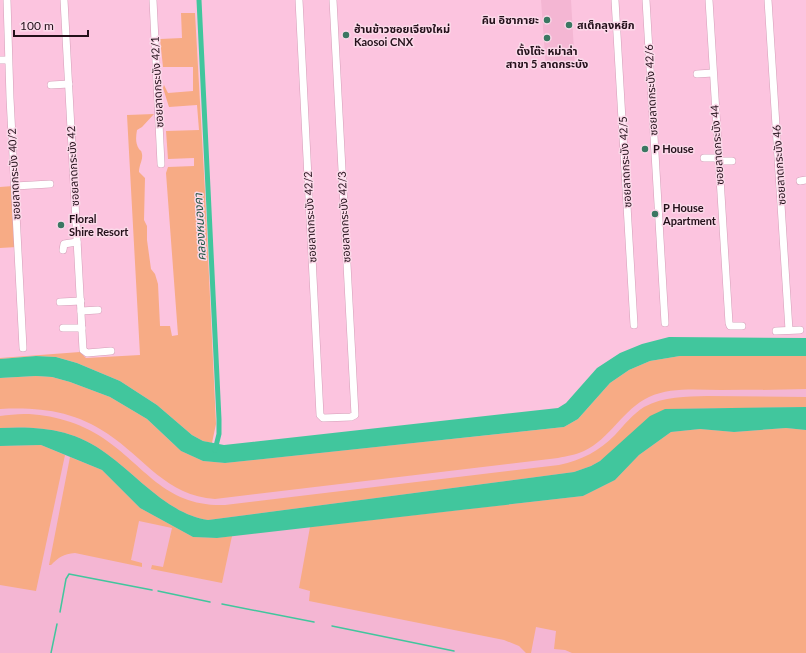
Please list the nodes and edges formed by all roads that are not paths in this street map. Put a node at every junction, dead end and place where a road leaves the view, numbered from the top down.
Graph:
1 (7, 0) edge
2 (64, 0) edge
3 (153, 0) edge
4 (299, 0) edge
5 (333, 0) edge
6 (616, 0) edge
7 (646, 0) edge
8 (709, 0) edge
9 (768, 0) edge
10 (0, 52) edge
11 (8, 56) junction
12 (0, 60) edge
13 (713, 73) junction
14 (697, 74) dead end
15 (69, 84) junction
16 (51, 85) dead end
17 (704, 158) dead end
18 (718, 160) junction
19 (732, 161) dead end
20 (161, 164) dead end
21 (50, 184) dead end
22 (15, 186) junction
23 (77, 242) junction
24 (63, 250) dead end
25 (81, 301) junction
26 (60, 302) dead end
27 (98, 310) dead end
28 (81, 311) junction
29 (665, 323) dead end
30 (634, 325) dead end
31 (742, 326) dead end
32 (63, 328) dead end
33 (82, 328) junction
34 (789, 330) junction
35 (800, 330) dead end
36 (776, 331) dead end
37 (24, 348) dead end
38 (111, 351) dead end
39 (337, 417) joint

1 - 11 street, ซอยลาดกระบัง 40/2
2 - 15 street, ซอยลาดกระบัง 42
3 - 20 street, ซอยลาดกระบัง 42/1
4 - 39 street, ซอยลาดกระบัง 42/2
5 - 39 street, ซอยลาดกระบัง 42/3
6 - 30 street, ซอยลาดกระบัง 42/5
7 - 29 street, ซอยลาดกระบัง 42/6
8 - 13 street, ซอยลาดกระบัง 44
9 - 34 street, ซอยลาดกระบัง 46
10 - 11 street
11 - 12 street
11 - 22 street, ซอยลาดกระบัง 40/2
13 - 14 street
13 - 18 street, ซอยลาดกระบัง 44
15 - 16 street
15 - 23 street, ซอยลาดกระบัง 42
17 - 18 street
18 - 19 street
18 - 31 street, ซอยลาดกระบัง 44
21 - 22 street
22 - 37 street, ซอยลาดกระบัง 40/2
23 - 24 street
23 - 25 street, ซอยลาดกระบัง 42
25 - 26 street
25 - 28 street, ซอยลาดกระบัง 42
27 - 28 street
28 - 33 street, ซอยลาดกระบัง 42
32 - 33 street
33 - 38 street, ซอยลาดกระบัง 42
34 - 35 street
34 - 36 street

